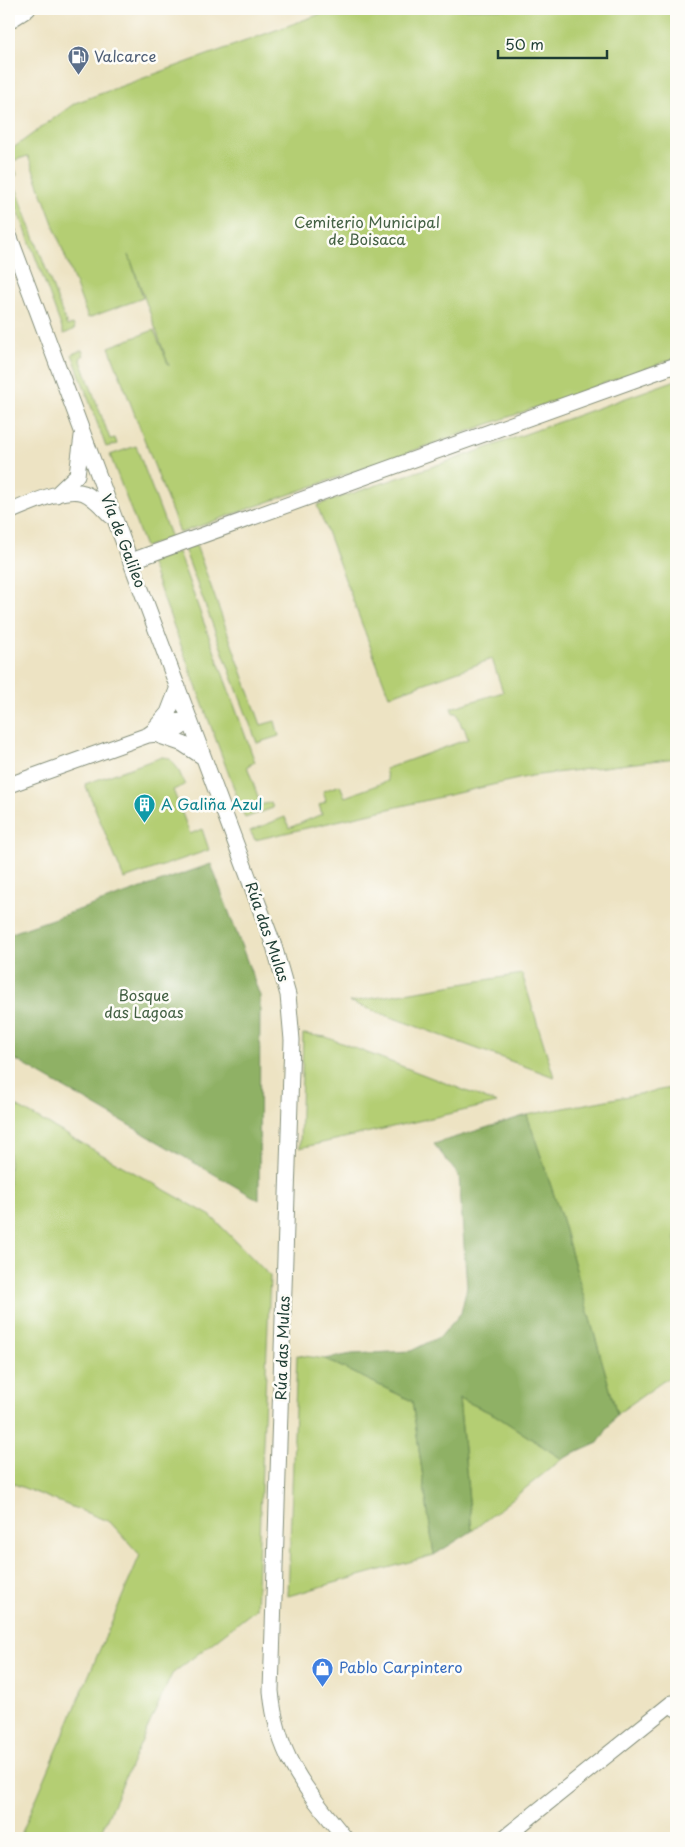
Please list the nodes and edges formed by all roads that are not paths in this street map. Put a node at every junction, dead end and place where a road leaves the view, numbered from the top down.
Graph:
1 (28, 9) edge
2 (9, 22) edge
3 (9, 235) edge
4 (676, 365) edge
5 (82, 435) junction
6 (94, 464) junction
7 (77, 475) junction
8 (103, 490) junction
9 (84, 493) junction
10 (56, 495) junction
11 (9, 512) edge
12 (114, 518) junction
13 (130, 561) junction
14 (178, 687) junction
15 (190, 721) junction
16 (148, 735) junction
17 (203, 757) junction
18 (9, 785) edge
19 (237, 846) joint
20 (676, 1708) edge
21 (345, 1838) edge
22 (504, 1838) edge

1 - 2 street
3 - 5 street, Vía de Galileo
4 - 13 street
5 - 6 street, Vía de Galileo
5 - 7 street
6 - 7 street
6 - 8 street, Vía de Galileo
7 - 9 street
7 - 10 street
8 - 9 street
8 - 12 street, Vía de Galileo
9 - 10 street
9 - 12 street
10 - 11 street
12 - 13 street, Vía de Galileo
13 - 14 street, Vía de Galileo
14 - 15 street, Vía de Galileo
14 - 16 street
15 - 16 street
15 - 17 street, Vía de Galileo
16 - 17 street
16 - 18 street
17 - 19 street, Vía de Galileo
19 - 21 street, Rúa das Mulas
20 - 22 street

